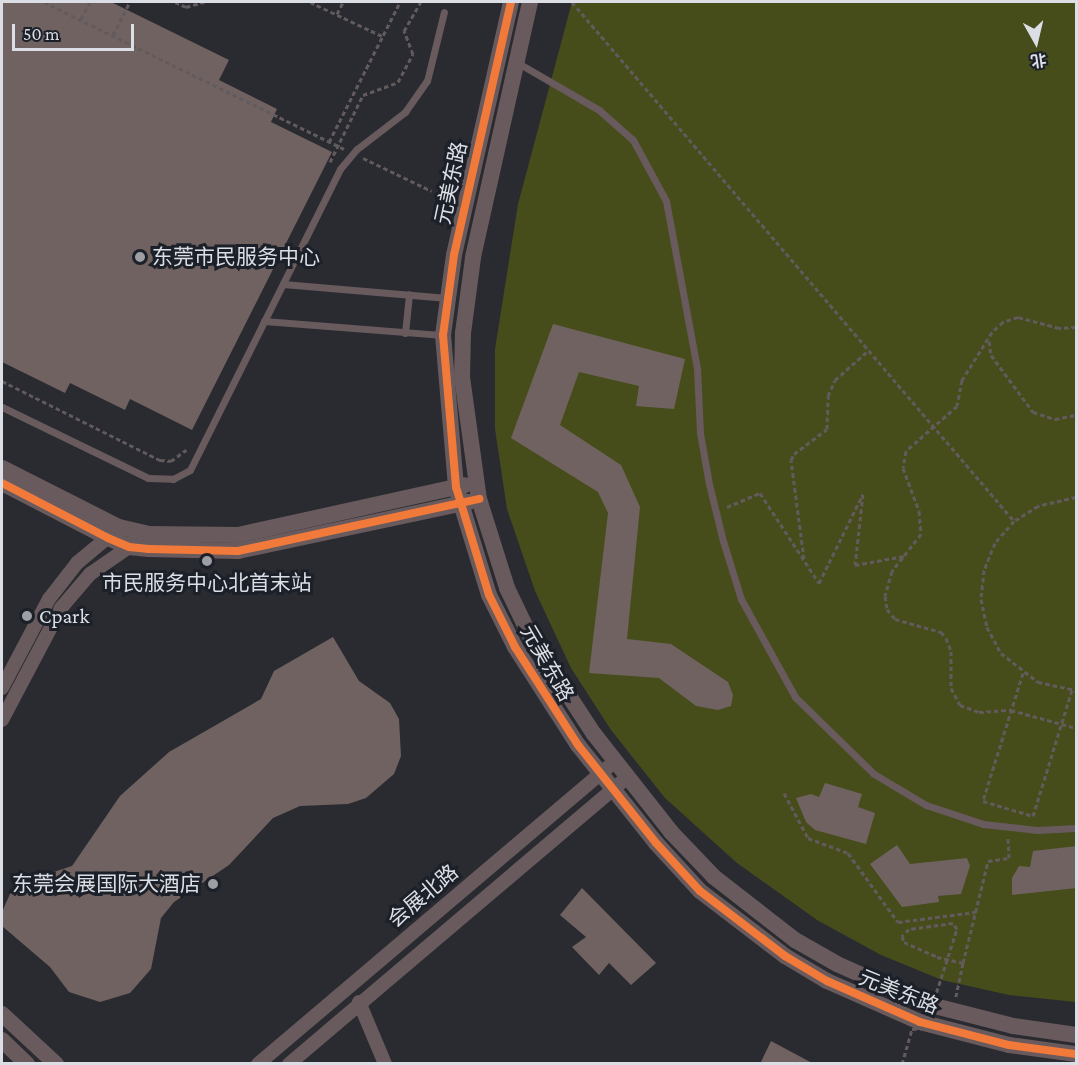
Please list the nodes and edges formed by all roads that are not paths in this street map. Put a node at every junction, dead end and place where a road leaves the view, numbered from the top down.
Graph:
1 (511, 2) edge
2 (530, 2) edge
3 (444, 12) dead end
4 (516, 62) junction
5 (283, 284) junction
6 (408, 294) junction
7 (447, 298) junction
8 (264, 321) junction
9 (405, 333) junction
10 (443, 335) junction
11 (2, 407) edge
12 (2, 468) edge
13 (2, 483) edge
14 (477, 491) junction
15 (458, 495) junction
16 (113, 533) junction
17 (140, 533) junction
18 (129, 547) junction
19 (2, 687) edge
20 (2, 720) edge
21 (615, 761) junction
22 (600, 774) junction
23 (628, 777) junction
24 (613, 790) junction
25 (1077, 828) edge
26 (359, 1002) junction
27 (2, 1014) edge
28 (1077, 1035) edge
29 (2, 1040) edge
30 (1077, 1054) edge
31 (27, 1064) edge
32 (56, 1064) edge
33 (258, 1064) edge
34 (289, 1064) edge
35 (385, 1064) edge

1 - 7 street, 元美东路
2 - 4 street, 元美东路
3 - 5 lane
4 - 14 street, 元美东路
4 - 25 lane
5 - 6 lane
5 - 8 lane
6 - 7 lane
6 - 9 lane
7 - 10 street, 元美东路
8 - 9 lane
8 - 11 lane
9 - 10 lane
10 - 15 street, 元美东路
12 - 16 street
13 - 16 street
14 - 15 street
14 - 21 street, 元美东路
15 - 17 street
15 - 18 street
15 - 22 street, 元美东路
16 - 17 street
16 - 18 street
16 - 19 street
17 - 18 street
18 - 20 street
21 - 22 street, 会展北路
21 - 23 street, 元美东路
22 - 24 street, 元美东路
22 - 33 street, 会展北路
23 - 24 street, 会展北路
23 - 28 street, 元美东路
24 - 26 street, 会展北路
24 - 30 street, 元美东路
26 - 34 street, 会展北路
26 - 35 street
27 - 32 street
29 - 31 street

